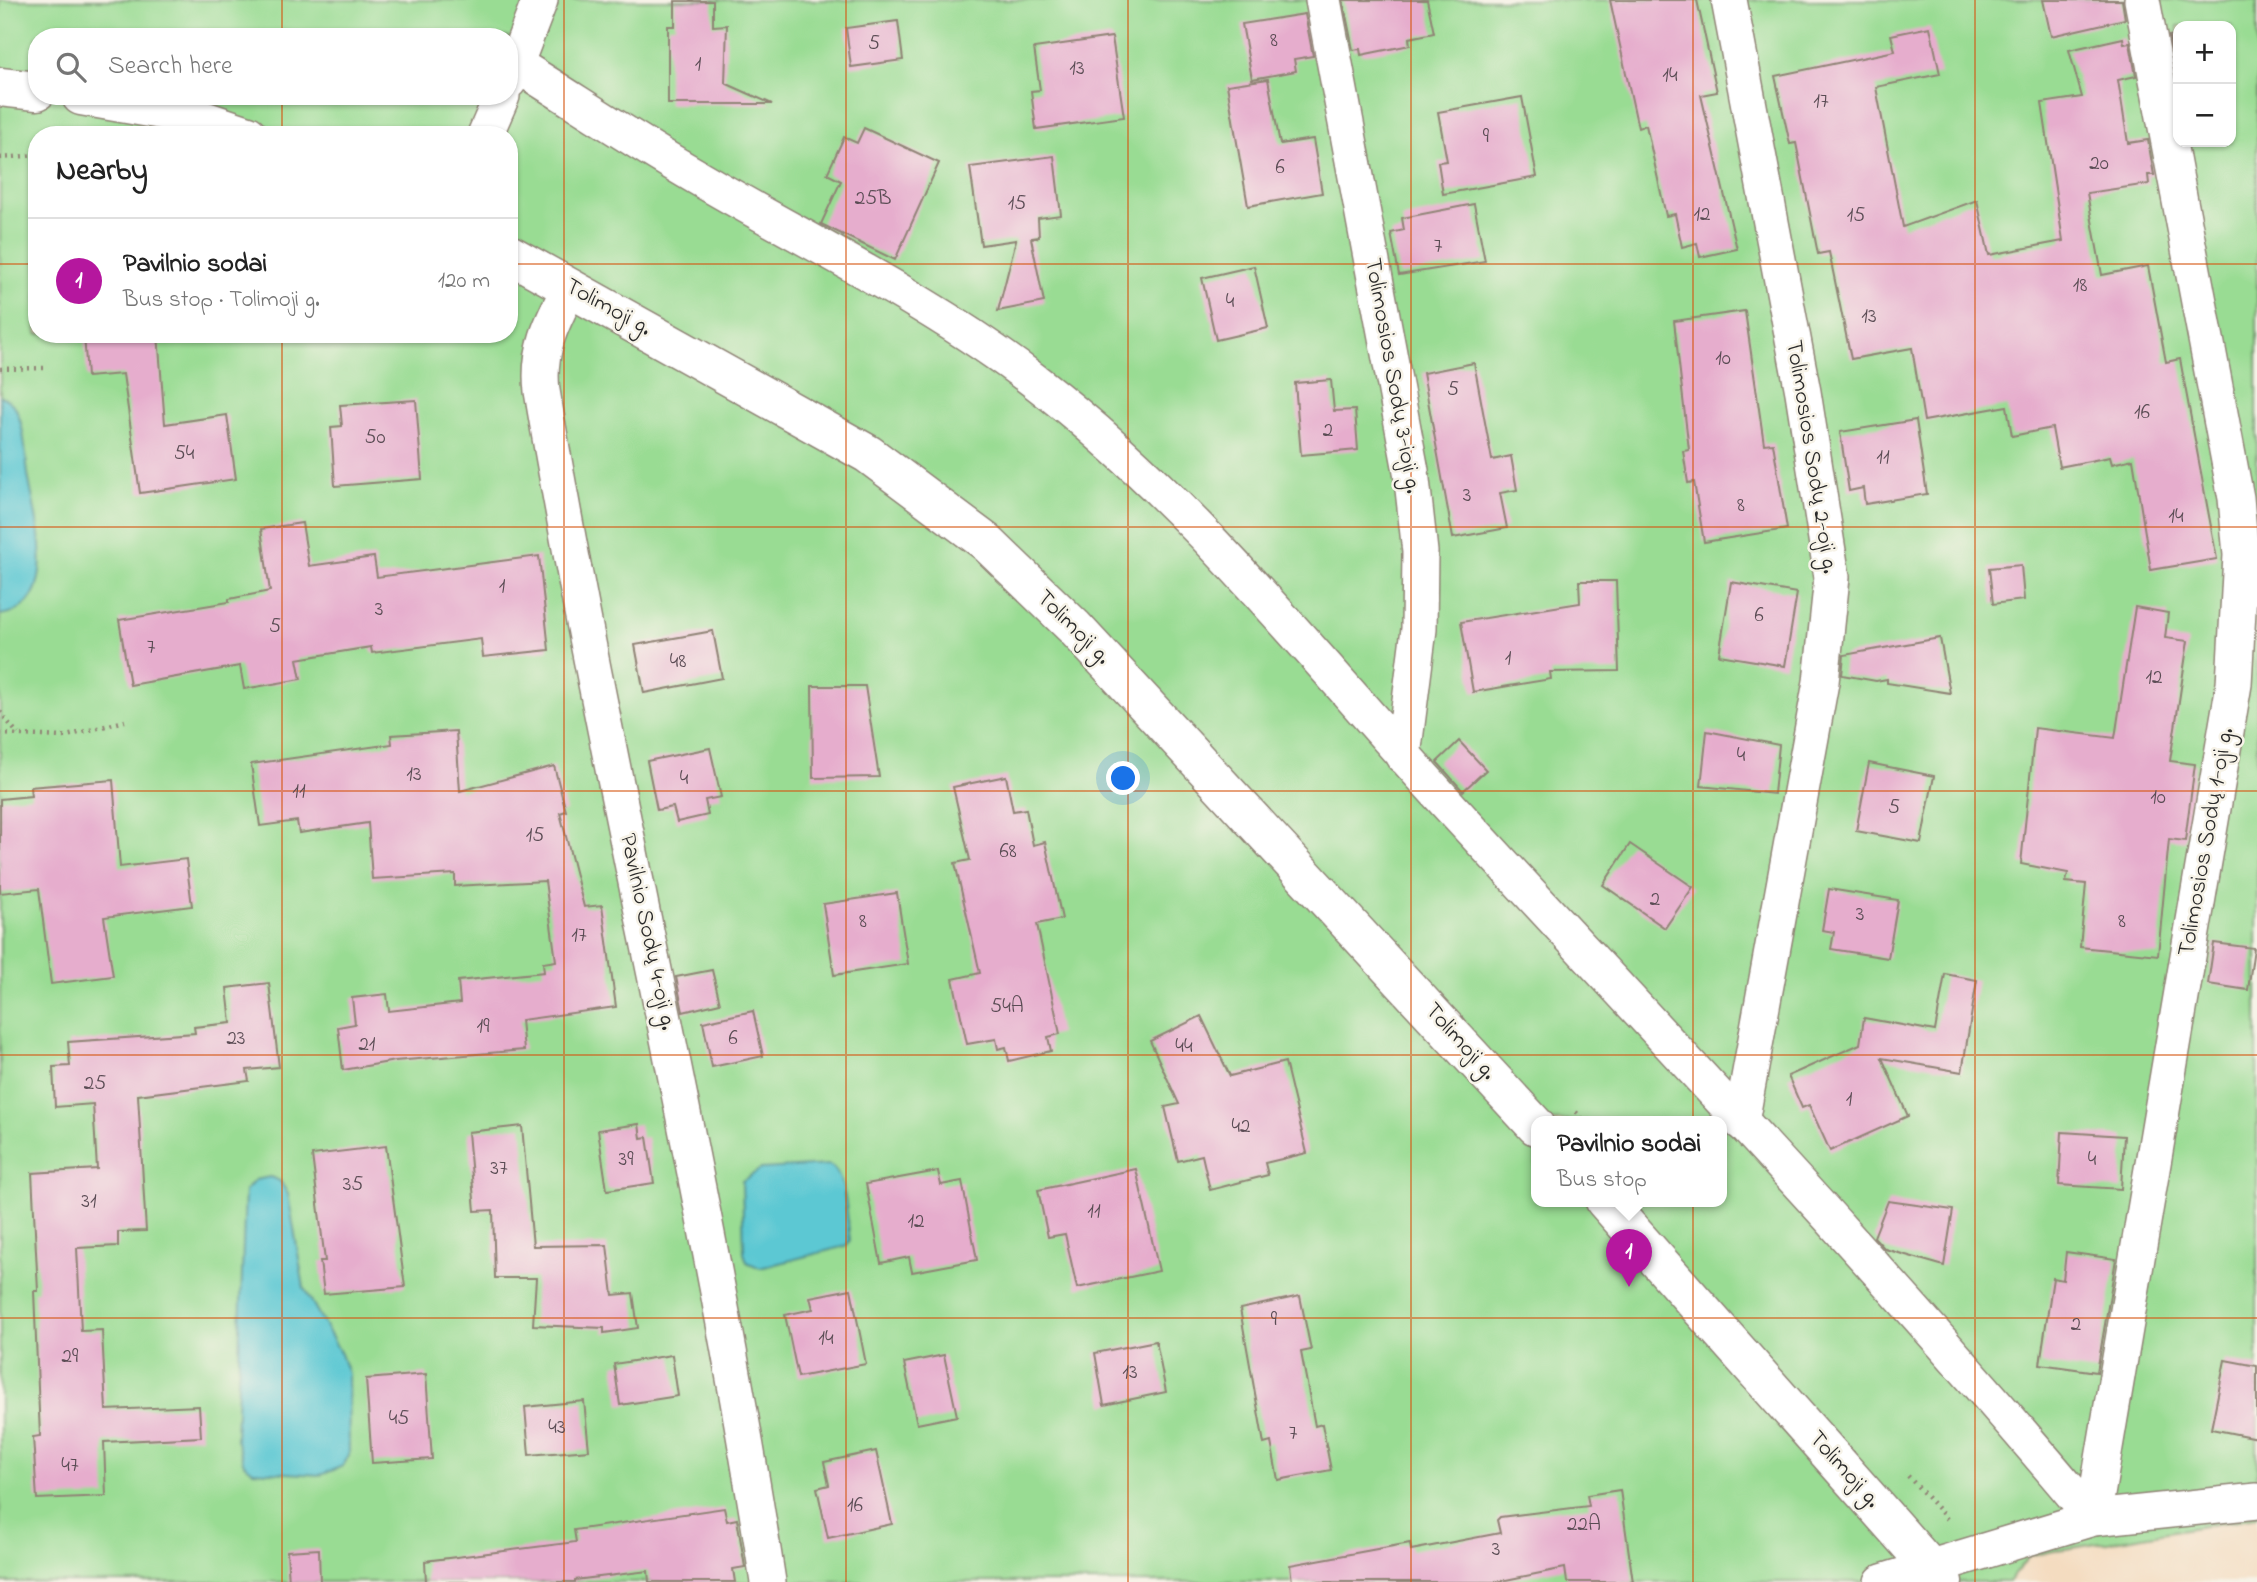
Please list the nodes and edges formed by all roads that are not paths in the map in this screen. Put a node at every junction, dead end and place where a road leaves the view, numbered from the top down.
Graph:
1 (540, 0) edge
2 (1323, 0) edge
3 (1729, 0) edge
4 (2142, 0) edge
5 (518, 59) edge
6 (518, 76) edge
7 (0, 87) edge
8 (28, 90) edge
9 (134, 105) edge
10 (498, 105) edge
11 (221, 126) edge
12 (489, 126) edge
13 (518, 259) edge
14 (570, 286) junction
15 (1403, 756) junction
16 (1531, 1121) edge
17 (1741, 1122) junction
18 (1610, 1207) edge
19 (2257, 1501) edge
20 (2093, 1518) junction
21 (1938, 1576) edge
22 (768, 1582) edge
23 (1882, 1582) edge

1 - 5 street
2 - 15 street, Tolimosios Sodų 3-ioji g.
3 - 17 street, Tolimosios Sodų 2-oji g.
4 - 20 street, Tolimosios Sodų 1-oji g.
6 - 15 street
7 - 8 street
9 - 11 street
10 - 12 street
13 - 14 street, Tolimoji g.
14 - 16 street, Tolimoji g.
14 - 22 street, Pavilnio Sodų 4-oji g.
15 - 17 street
17 - 20 street
18 - 21 street, Tolimoji g.
19 - 20 street
20 - 21 street
21 - 23 street

